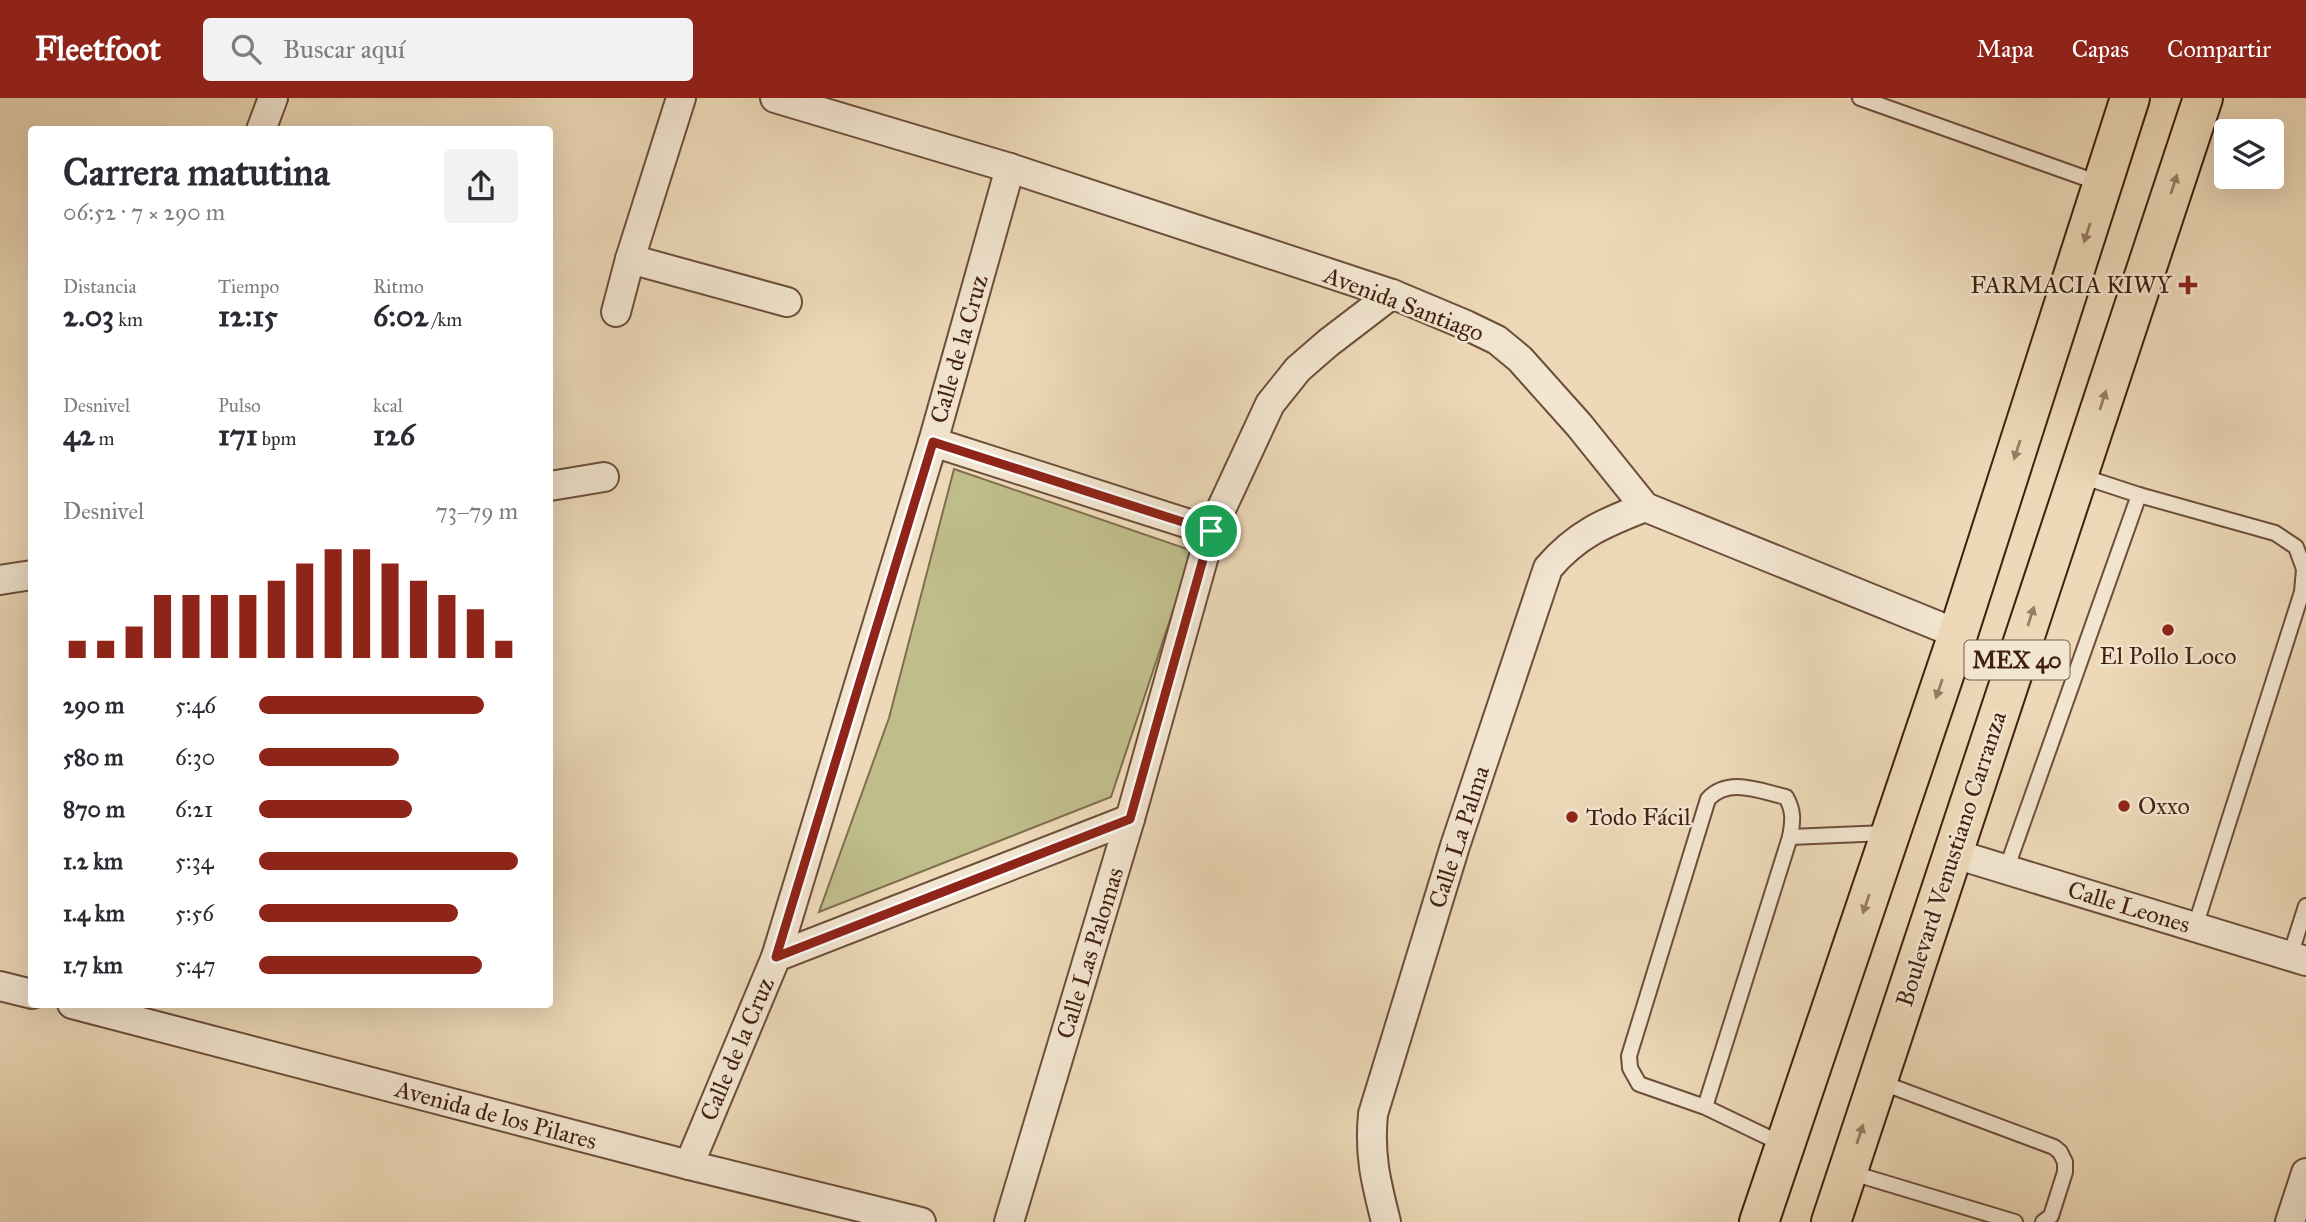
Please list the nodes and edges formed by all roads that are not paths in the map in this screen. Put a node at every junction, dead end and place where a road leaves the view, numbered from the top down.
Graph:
1 (273, 98) edge
2 (681, 98) edge
3 (775, 98) edge
4 (1860, 98) edge
5 (2130, 98) edge
6 (2203, 98) edge
7 (262, 126) edge
8 (1010, 168) junction
9 (2102, 184) junction
10 (630, 260) junction
11 (1392, 294) junction
12 (787, 302) dead end
13 (616, 312) dead end
14 (933, 442) junction
15 (2078, 475) junction
16 (604, 477) dead end
17 (553, 486) edge
18 (2139, 495) junction
19 (1645, 507) junction
20 (1211, 531) junction
21 (28, 576) edge
22 (0, 580) edge
23 (1958, 634) junction
24 (1130, 819) junction
25 (1891, 833) junction
26 (1790, 837) junction
27 (1952, 853) junction
28 (2006, 870) junction
29 (2306, 906) edge
30 (2195, 927) junction
31 (776, 957) junction
32 (2298, 958) edge
33 (0, 986) edge
34 (28, 993) edge
35 (87, 1008) edge
36 (1877, 1081) junction
37 (1705, 1107) junction
38 (1784, 1145) junction
39 (689, 1165) junction
40 (1848, 1172) junction
41 (2306, 1173) edge
42 (922, 1222) edge
43 (1009, 1222) edge
44 (1387, 1222) edge
45 (1759, 1222) edge
46 (1830, 1222) edge
47 (2015, 1222) edge
48 (2043, 1222) edge
49 (2290, 1222) edge

1 - 7 street
2 - 10 street
3 - 8 street, Avenida Santiago
4 - 9 lane
5 - 9 main road, MEX 40
15 -> 6 main road, Boulevard Venustiano Carranza / MEX 40
8 - 11 street, Avenida Santiago
8 - 14 street, Calle de la Cruz
9 -> 23 main road, MEX 40
10 - 12 street
10 - 13 street
11 - 19 street, Avenida Santiago
11 - 20 street, Calle Las Palomas
14 - 20 street
14 - 31 street, Calle de la Cruz
15 - 18 lane
27 -> 15 main road, Boulevard Venustiano Carranza / MEX 40
16 - 17 street
18 - 28 lane
18 - 30 lane
19 - 23 street, Avenida Santiago
19 - 44 street, Calle La Palma
20 - 24 street, Calle Las Palomas
21 - 22 street
23 -> 25 main road, MEX 40
24 - 31 street
24 - 43 street, Calle Las Palomas
25 - 26 lane
25 -> 38 main road, MEX 40
26 - 37 lane
26 - 37 lane
27 - 28 street, Calle Leones
27 - 36 main road, Boulevard Venustiano Carranza / MEX 40
28 - 30 street, Calle Leones
29 - 32 lane
30 - 32 street, Calle Leones
31 - 39 street, Calle de la Cruz
33 - 34 street
35 - 39 street, Avenida de los Pilares
40 -> 36 main road, Boulevard Venustiano Carranza / MEX 40
36 - 48 lane
37 - 38 lane
38 - 45 main road, MEX 40
39 - 42 street, Avenida de los Pilares
40 - 46 main road, Boulevard Venustiano Carranza / MEX 40
40 - 47 lane
41 - 49 street

